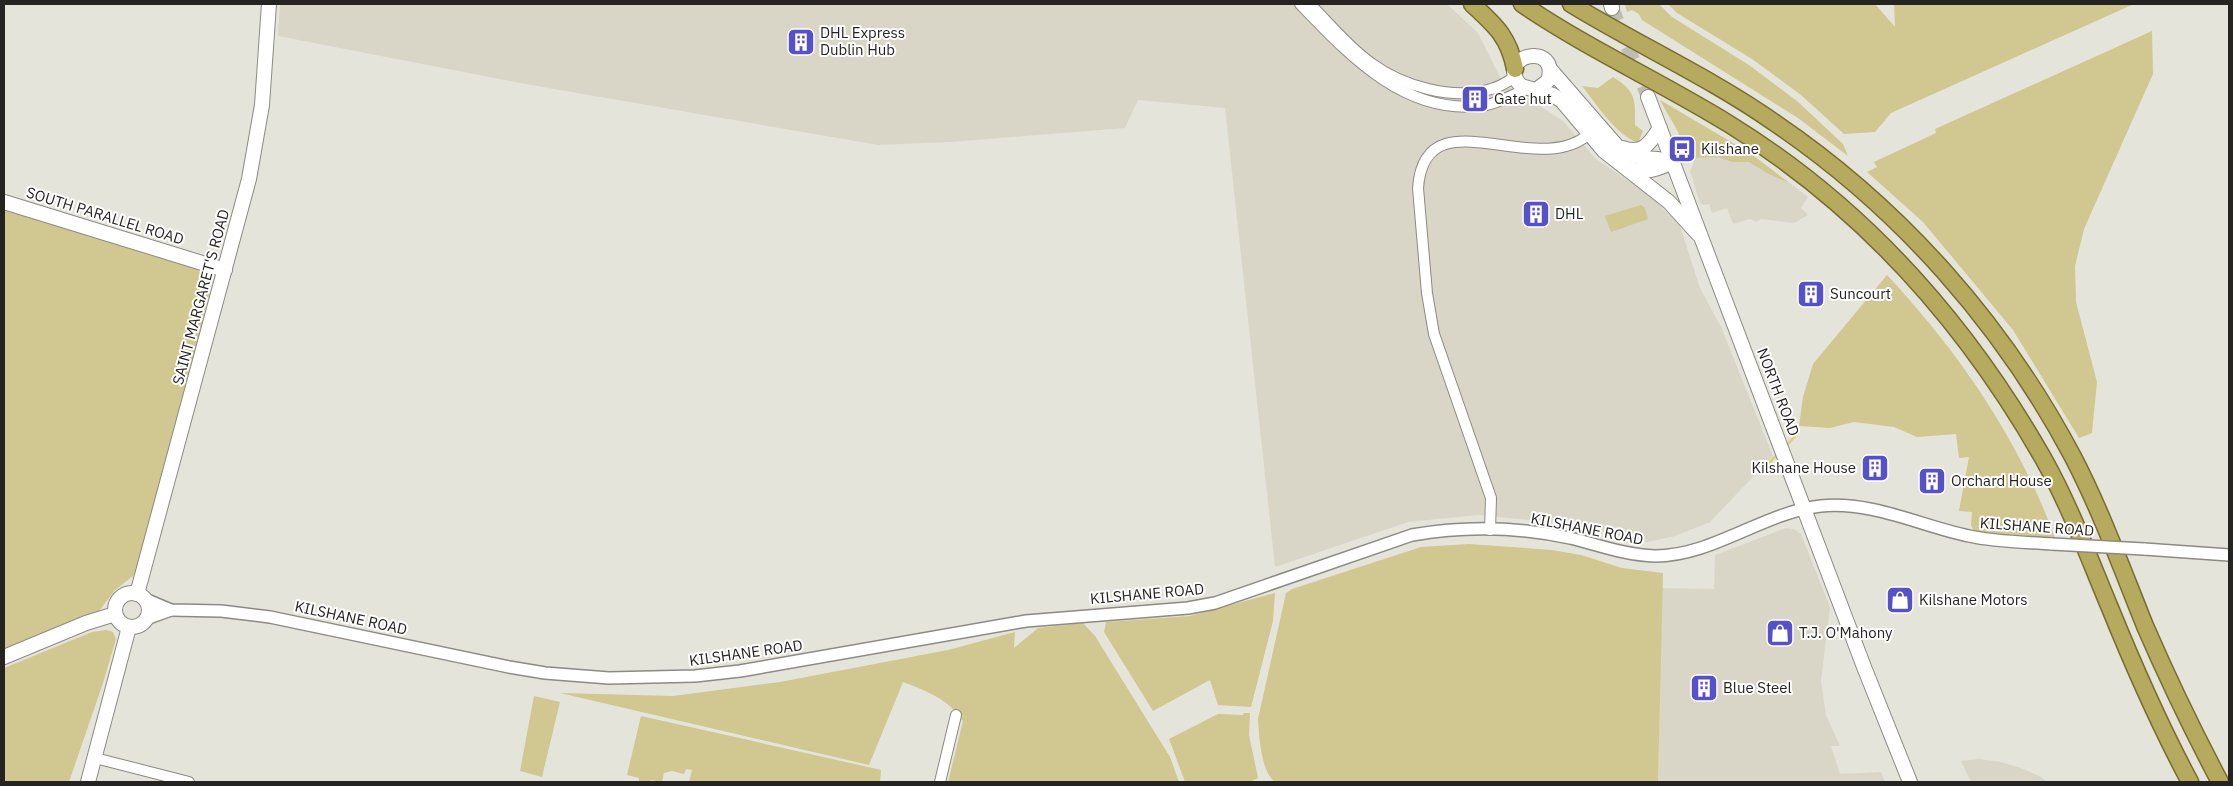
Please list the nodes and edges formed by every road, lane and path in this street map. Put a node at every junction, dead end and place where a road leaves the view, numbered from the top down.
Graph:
1 (269, 4) edge
2 (1300, 4) edge
3 (1310, 4) edge
4 (1472, 4) edge
5 (1522, 4) edge
6 (1571, 4) edge
7 (1550, 69) junction
8 (1515, 73) junction
9 (1531, 90) junction
10 (1648, 97) tunnel mouth
11 (1660, 128) junction
12 (1589, 134) junction
13 (1615, 145) junction
14 (1673, 162) junction
15 (1627, 169) junction
16 (4, 202) edge
17 (1702, 238) junction
18 (225, 270) junction
19 (1806, 509) junction
20 (1490, 530) junction
21 (2229, 554) edge
22 (141, 596) junction
23 (171, 610) junction
24 (115, 614) junction
25 (146, 618) junction
26 (129, 627) junction
27 (4, 657) edge
28 (956, 715) dead end
29 (95, 758) junction
30 (88, 782) edge
31 (189, 782) edge
32 (940, 782) edge
33 (1910, 782) edge
34 (2190, 782) edge
35 (2220, 782) edge

1 - 18 main road, SAINT MARGARET'S ROAD
2 - 9 street
3 - 8 street
4 - 8 highway
5 - 34 highway
6 - 35 highway
7 - 8 main road
7 - 9 main road
7 - 13 main road
8 - 9 main road
9 - 12 main road
10 - 11 main road, NORTH ROAD
11 - 13 main road
11 - 14 main road, NORTH ROAD
12 - 15 main road
12 - 20 street
13 - 14 main road
14 - 15 main road
14 - 17 main road, NORTH ROAD
15 - 17 main road
16 - 18 main road, SOUTH PARALLEL ROAD
17 - 19 main road, NORTH ROAD
18 - 22 main road, SAINT MARGARET'S ROAD
19 - 20 street, KILSHANE ROAD
19 - 21 street, KILSHANE ROAD, bridge
19 - 33 main road, NORTH ROAD
20 - 23 street, KILSHANE ROAD
22 - 23 street, KILSHANE ROAD
22 - 24 main road
22 - 25 main road
23 - 25 street, KILSHANE ROAD
24 - 26 main road
24 - 27 main road
25 - 26 main road
26 - 29 main road
28 - 32 street
29 - 30 main road
29 - 31 street

